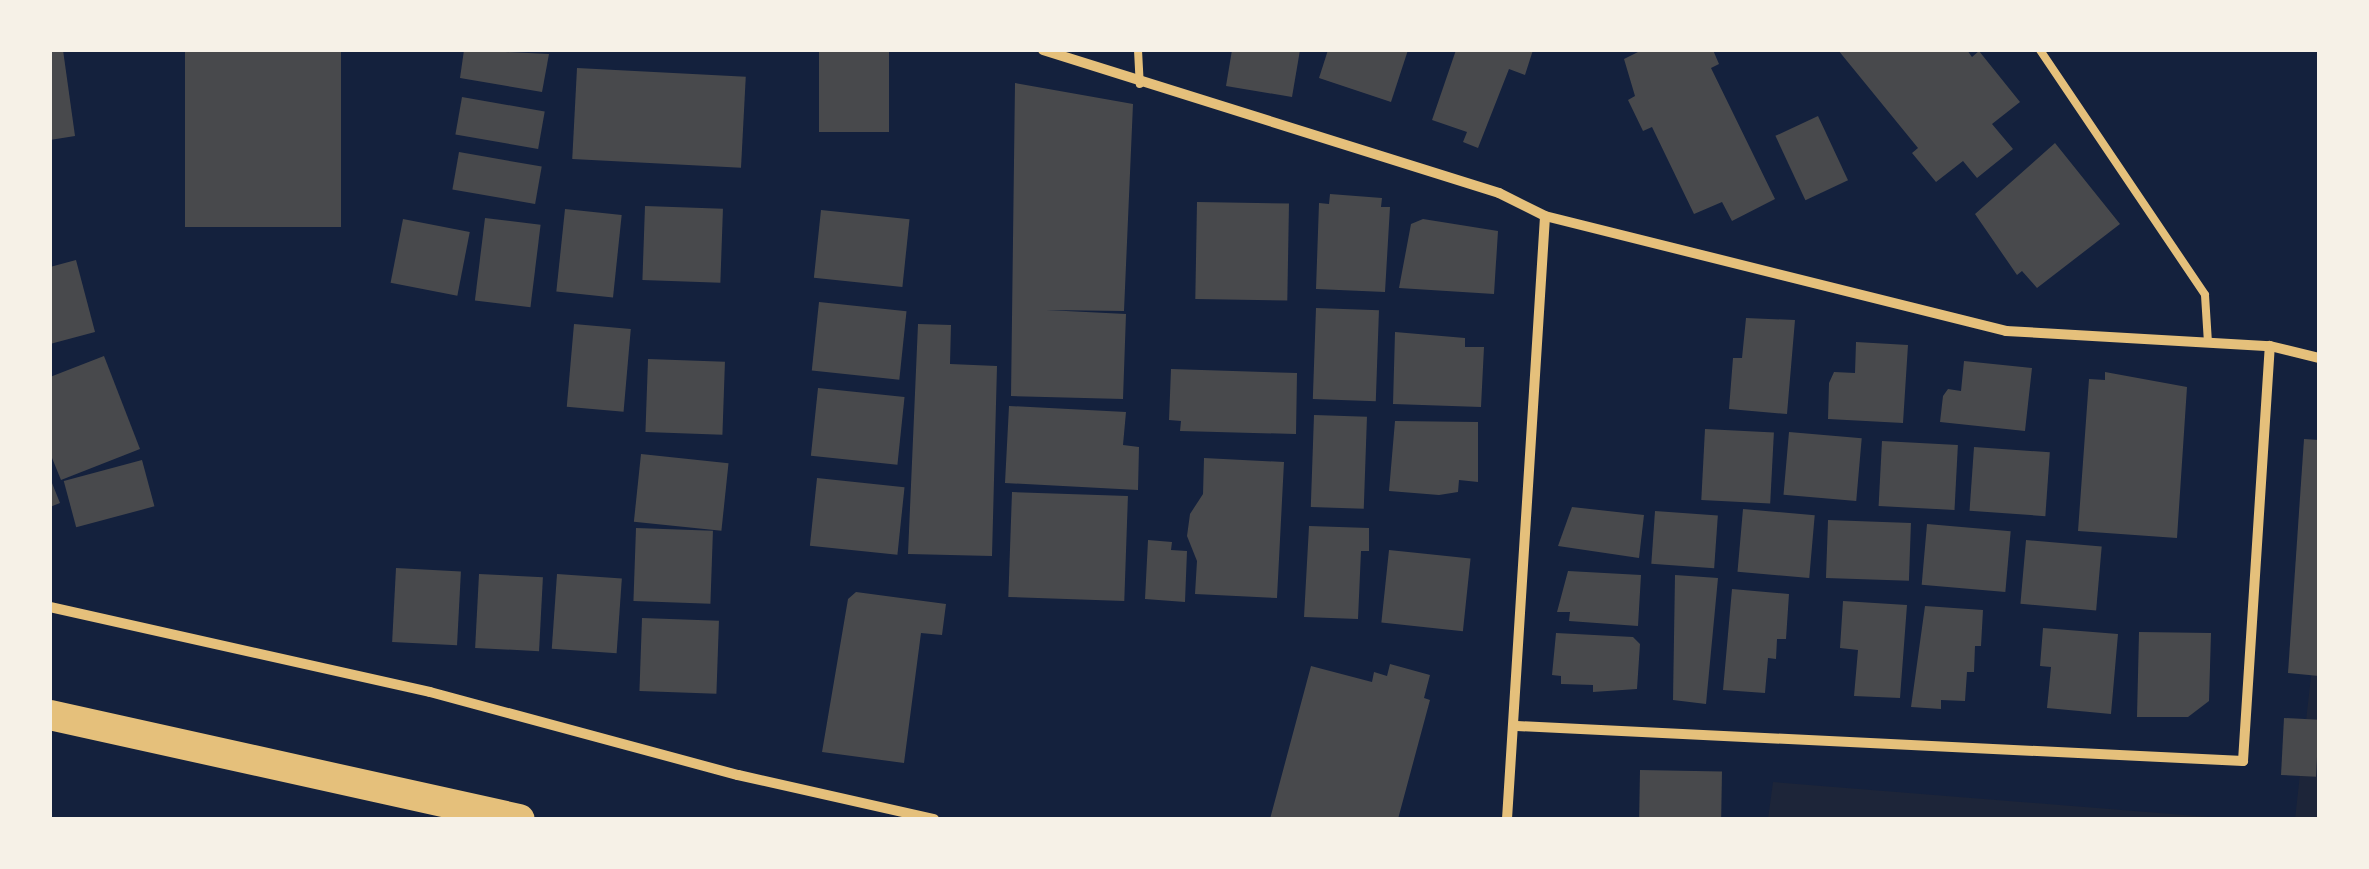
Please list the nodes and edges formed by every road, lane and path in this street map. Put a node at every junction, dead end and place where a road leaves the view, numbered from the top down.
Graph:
1 (1043, 50) edge
2 (1138, 50) edge
3 (2040, 50) edge
4 (1140, 84) junction
5 (1545, 216) junction
6 (2208, 343) junction
7 (2270, 346) junction
8 (2319, 358) edge
9 (50, 607) edge
10 (50, 715) edge
11 (1517, 726) junction
12 (520, 819) edge
13 (934, 819) edge
14 (1508, 819) edge

1 - 4 street
2 - 4 lane
3 - 6 lane
4 - 5 street
5 - 6 street
5 - 11 street
6 - 7 street
7 - 8 street
7 - 11 street
9 - 13 street
10 - 12 highway
11 - 14 street

